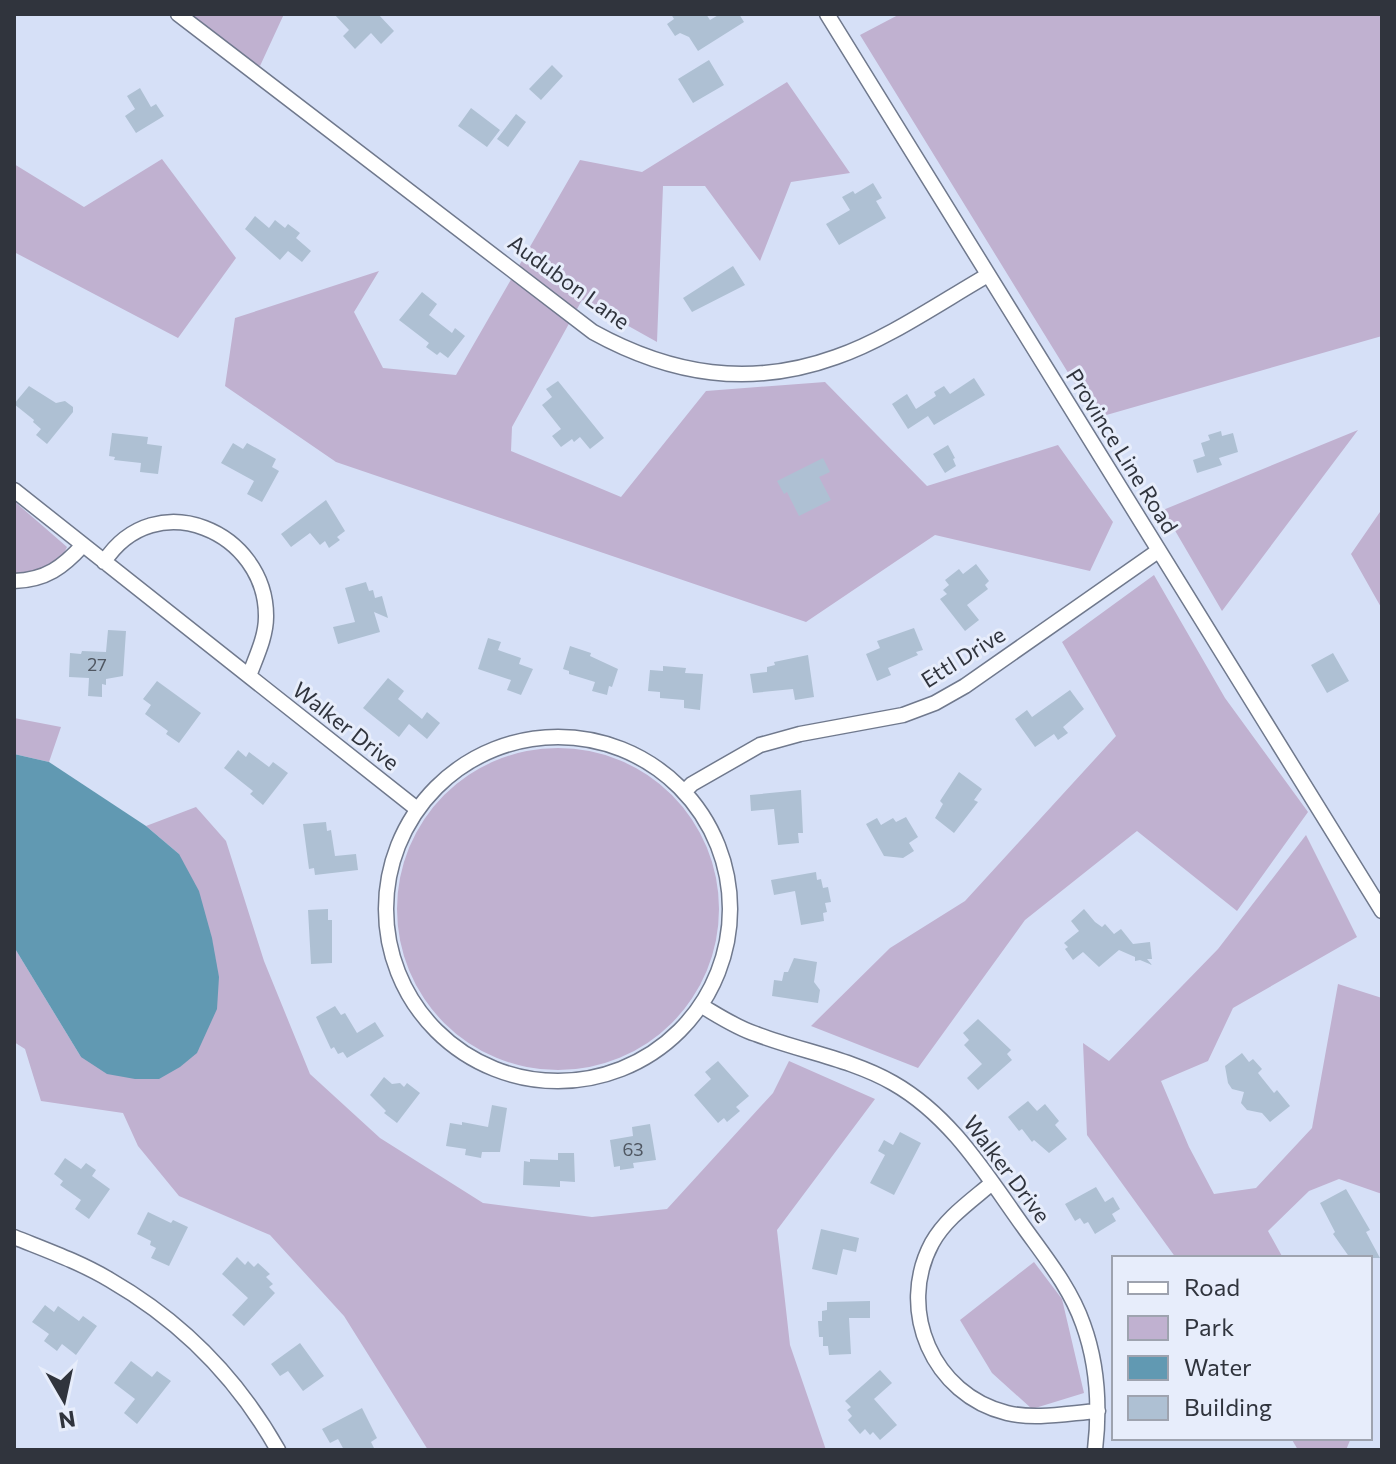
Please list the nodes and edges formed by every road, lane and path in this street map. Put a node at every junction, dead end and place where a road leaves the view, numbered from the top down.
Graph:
1 (178, 14) edge
2 (827, 14) edge
3 (988, 275) junction
4 (14, 490) edge
5 (83, 545) junction
6 (1158, 551) junction
7 (104, 562) junction
8 (14, 581) edge
9 (249, 676) junction
10 (684, 792) junction
11 (417, 809) junction
12 (1382, 911) edge
13 (702, 1006) junction
14 (992, 1183) junction
15 (14, 1237) edge
16 (1098, 1411) junction
17 (278, 1450) edge
18 (1095, 1450) edge

1 - 3 street, Audubon Lane
2 - 3 street, Province Line Road
3 - 6 street, Province Line Road
4 - 5 street, Walker Drive
5 - 7 street, Walker Drive
5 - 8 street
6 - 10 street, Ettl Drive
6 - 12 street, Province Line Road
7 - 9 street, Walker Drive
7 - 9 street
9 - 11 street, Walker Drive
10 - 11 street
10 - 13 street
11 - 13 street
13 - 14 street, Walker Drive
14 - 16 street, Walker Drive
14 - 16 street
15 - 17 street
16 - 18 street, Walker Drive

